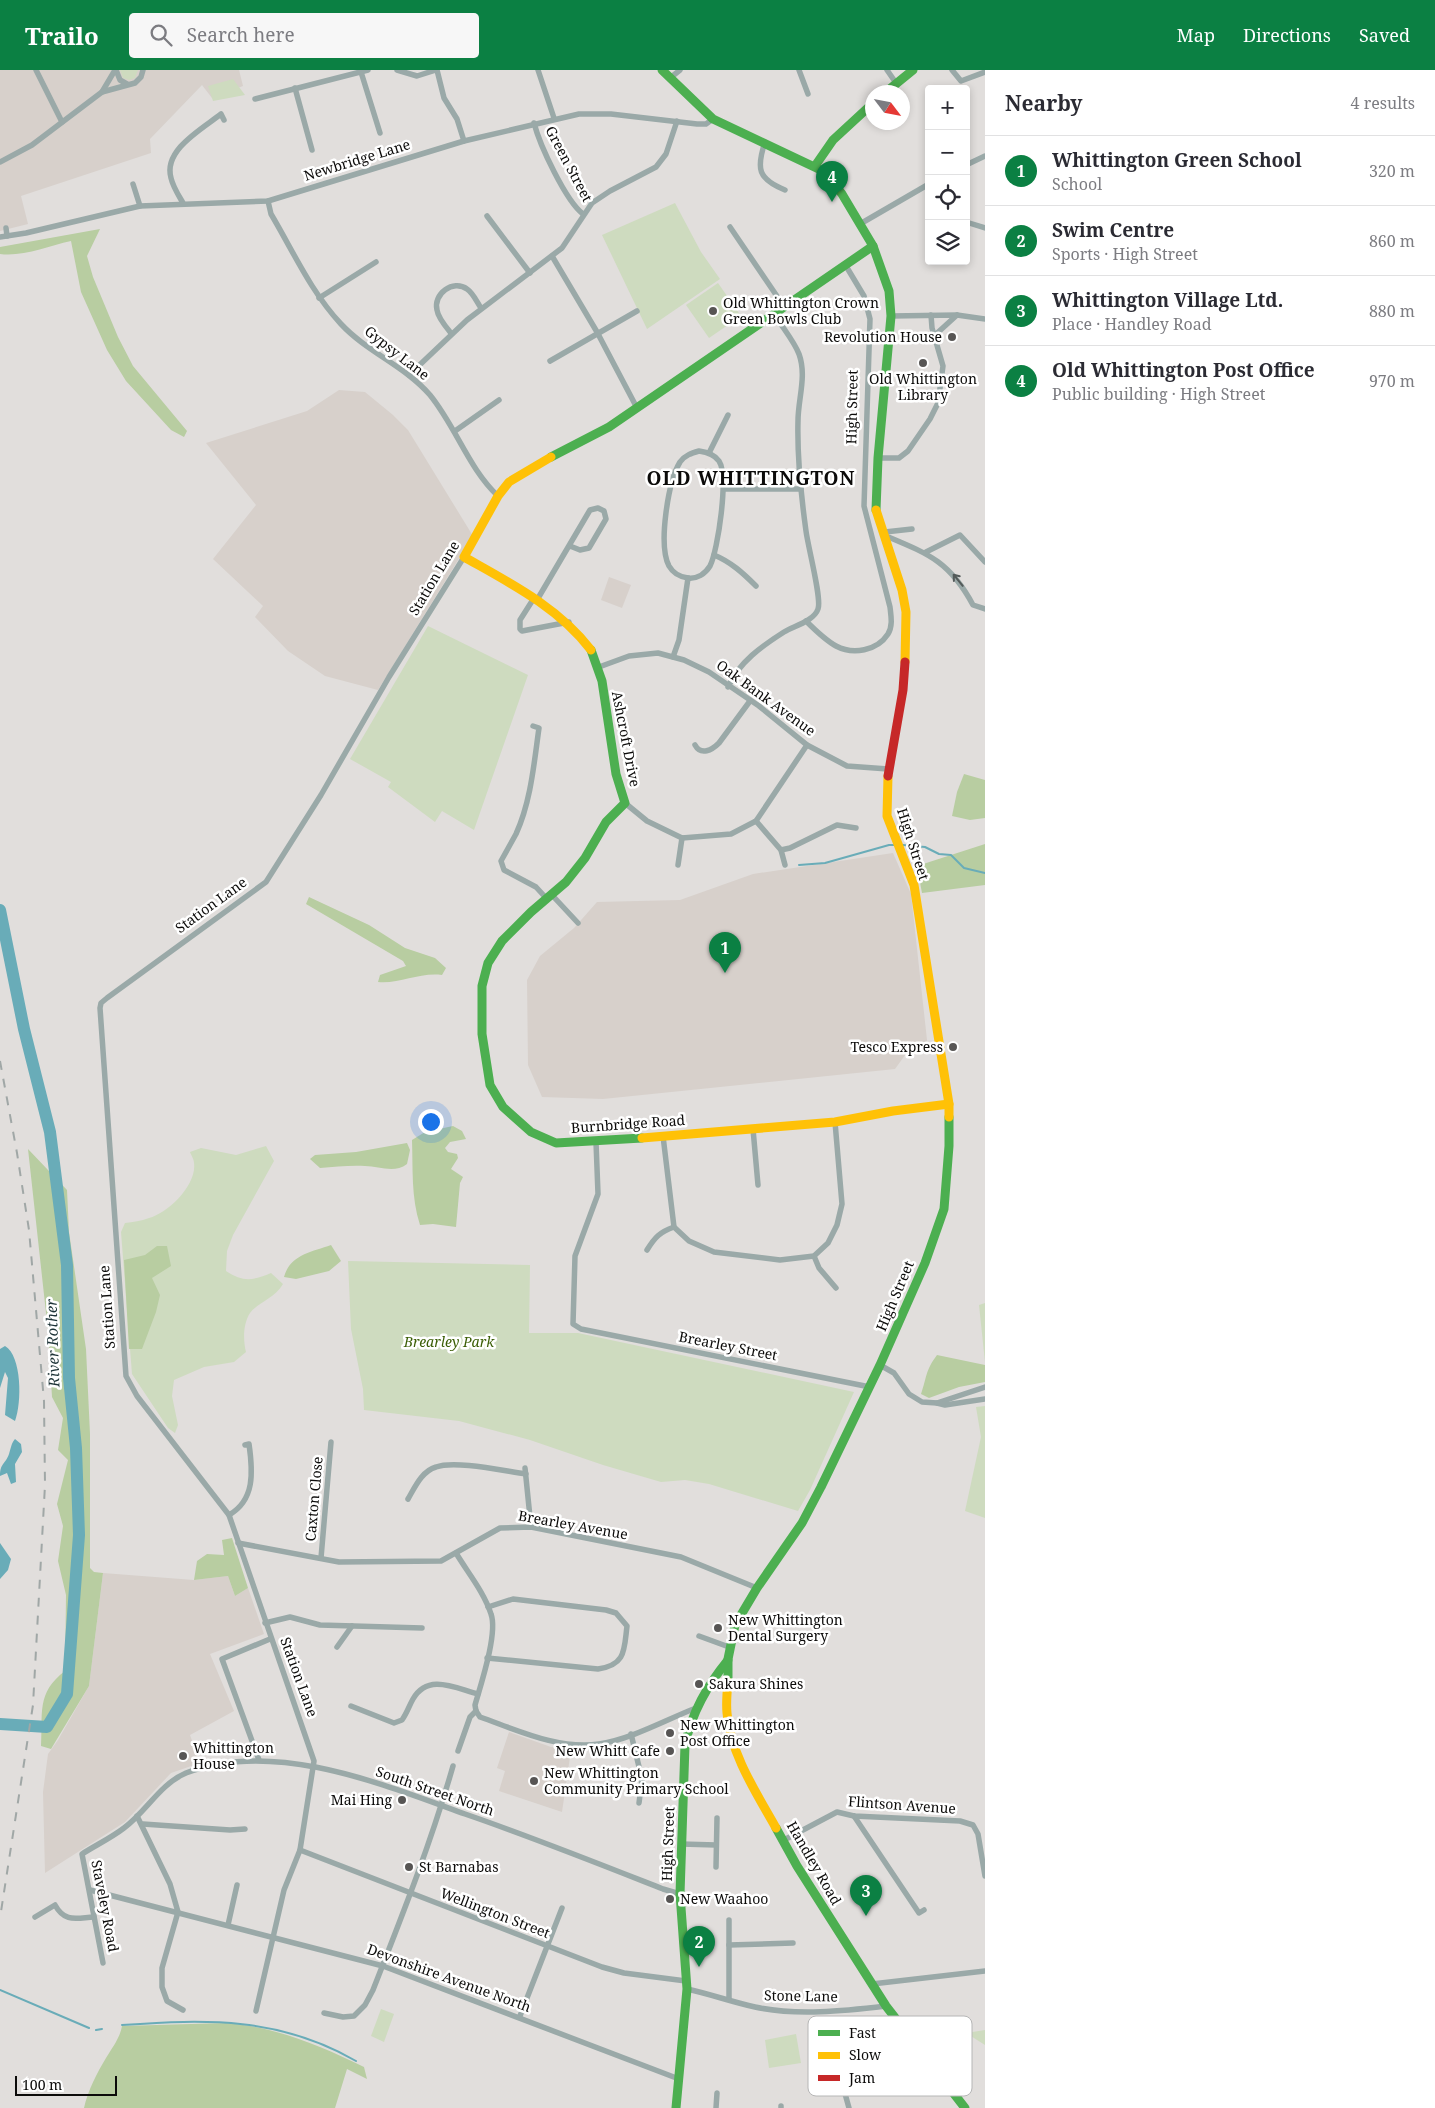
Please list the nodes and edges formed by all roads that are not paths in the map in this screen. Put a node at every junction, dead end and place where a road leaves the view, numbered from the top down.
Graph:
1 (36, 70) edge
2 (115, 70) edge
3 (143, 70) edge
4 (368, 70) edge
5 (399, 70) edge
6 (436, 70) edge
7 (662, 70) edge
8 (680, 70) edge
9 (799, 70) edge
10 (887, 70) edge
11 (913, 70) edge
12 (952, 70) edge
13 (540, 71) edge
14 (361, 72) junction
15 (985, 72) edge
16 (670, 78) junction
17 (896, 83) joint
18 (127, 84) junction
19 (295, 88) junction
20 (102, 92) junction
21 (808, 94) dead end
22 (256, 99) dead end
23 (865, 110) edge
24 (554, 118) junction
25 (713, 119) junction
26 (224, 120) dead end
27 (677, 121) junction
28 (62, 122) junction
29 (534, 123) junction
30 (380, 133) dead end
31 (464, 141) junction
32 (765, 142) junction
33 (312, 150) dead end
34 (985, 156) edge
35 (0, 162) edge
36 (970, 163) edge
37 (815, 166) junction
38 (133, 184) dead end
39 (925, 186) edge
40 (785, 190) dead end
41 (268, 201) junction
42 (183, 204) junction
43 (140, 206) junction
44 (583, 214) junction
45 (487, 216) dead end
46 (970, 223) edge
47 (860, 224) junction
48 (730, 227) dead end
49 (6, 228) dead end
50 (985, 228) edge
51 (3, 237) edge
52 (873, 246) junction
53 (552, 256) junction
54 (376, 262) dead end
55 (846, 266) junction
56 (530, 273) junction
57 (319, 298) junction
58 (481, 308) junction
59 (785, 308) junction
60 (637, 311) dead end
61 (931, 314) junction
62 (775, 315) junction
63 (957, 315) junction
64 (891, 316) junction
65 (985, 319) edge
66 (597, 332) junction
67 (451, 333) junction
68 (935, 335) junction
69 (550, 362) dead end
70 (409, 374) junction
71 (499, 400) dead end
72 (637, 408) junction
73 (728, 415) dead end
74 (454, 431) junction
75 (709, 454) junction
76 (878, 458) junction
77 (800, 488) junction
78 (724, 489) junction
79 (498, 496) junction
80 (912, 528) dead end
81 (885, 534) junction
82 (570, 546) junction
83 (926, 552) junction
84 (714, 555) junction
85 (464, 557) junction
86 (985, 560) edge
87 (688, 578) junction
88 (756, 586) dead end
89 (535, 599) junction
90 (985, 609) edge
91 (806, 621) junction
92 (569, 622) junction
93 (673, 657) junction
94 (599, 667) junction
95 (728, 687) junction
96 (750, 701) junction
97 (533, 726) dead end
98 (807, 744) junction
99 (695, 745) dead end
100 (888, 769) junction
101 (625, 803) junction
102 (756, 821) junction
103 (856, 828) dead end
104 (682, 838) junction
105 (781, 850) junction
106 (678, 865) dead end
107 (785, 866) dead end
108 (549, 897) junction
109 (578, 923) dead end
110 (949, 1104) junction
111 (835, 1122) junction
112 (753, 1129) junction
113 (663, 1136) junction
114 (596, 1142) junction
115 (758, 1185) dead end
116 (674, 1227) junction
117 (647, 1250) dead end
118 (814, 1256) junction
119 (836, 1288) dead end
120 (880, 1365) junction
121 (870, 1387) junction
122 (985, 1387) edge
123 (985, 1399) edge
124 (937, 1402) junction
125 (331, 1442) dead end
126 (245, 1445) dead end
127 (408, 1499) dead end
128 (229, 1515) junction
129 (531, 1527) junction
130 (238, 1543) junction
131 (456, 1554) junction
132 (321, 1558) junction
133 (757, 1588) junction
134 (488, 1607) junction
135 (265, 1623) junction
136 (352, 1626) junction
137 (422, 1628) dead end
138 (699, 1636) dead end
139 (270, 1639) junction
140 (337, 1647) dead end
141 (729, 1647) junction
142 (488, 1658) junction
143 (728, 1659) junction
144 (478, 1694) junction
145 (351, 1706) dead end
146 (696, 1708) junction
147 (476, 1711) junction
148 (631, 1734) junction
149 (458, 1751) dead end
150 (259, 1760) junction
151 (453, 1766) dead end
152 (314, 1768) junction
153 (639, 1803) dead end
154 (442, 1806) junction
155 (137, 1816) junction
156 (854, 1816) junction
157 (717, 1818) dead end
158 (143, 1824) junction
159 (245, 1829) dead end
160 (784, 1840) junction
161 (681, 1844) junction
162 (716, 1846) junction
163 (300, 1850) junction
164 (82, 1854) joint
165 (716, 1867) dead end
166 (985, 1876) edge
167 (237, 1885) dead end
168 (90, 1890) junction
169 (411, 1894) junction
170 (680, 1894) junction
171 (562, 1908) dead end
172 (924, 1910) dead end
173 (178, 1912) junction
174 (35, 1917) dead end
175 (94, 1917) junction
176 (729, 1920) dead end
177 (228, 1925) junction
178 (273, 1936) junction
179 (793, 1942) dead end
180 (729, 1945) junction
181 (547, 1946) junction
182 (103, 1963) dead end
183 (383, 1966) junction
184 (985, 1971) edge
185 (872, 1984) junction
186 (687, 1985) junction
187 (729, 1999) junction
188 (886, 2006) junction
189 (183, 2010) dead end
190 (256, 2011) dead end
191 (324, 2013) dead end
192 (520, 2016) junction
193 (894, 2016) edge
194 (679, 2079) junction
195 (718, 2093) dead end
196 (956, 2096) edge
197 (676, 2108) edge
198 (716, 2108) edge
199 (965, 2108) edge

1 - 28 street
2 - 18 street
2 - 20 street
3 - 18 street
4 - 14 street
5 - 6 street
6 - 31 street
7 - 16 main road, High Street
8 - 16 street
9 - 21 street
10 - 17 street
11 - 17 main road
12 - 15 street
13 - 24 street
14 - 19 street
14 - 30 street
16 - 25 main road, High Street
18 - 20 street
19 - 22 street
19 - 33 street
20 - 28 street
23 - 37 main road
24 - 27 street, Newbridge Lane
24 - 29 street, Newbridge Lane
25 - 27 street, Newbridge Lane
25 - 32 main road, High Street
26 - 42 street
27 - 44 street
28 - 35 street
29 - 31 street, Newbridge Lane
29 - 44 street, Green Street
31 - 41 street, Newbridge Lane
32 - 37 main road, High Street
32 - 40 street
34 - 36 street
37 - 47 main road, High Street
38 - 43 street
39 - 47 street
41 - 42 street, Newbridge Lane
41 - 57 street, Gypsy Lane
42 - 43 street, Newbridge Lane
43 - 51 street, Newbridge Lane
44 - 53 street
45 - 56 street
46 - 50 street
47 - 52 main road, High Street
48 - 59 street
49 - 51 street, Newbridge Lane
52 - 55 main road, Station Lane
52 - 64 main road, High Street
53 - 56 street
53 - 66 street
54 - 57 street
55 - 59 main road, Station Lane
55 - 91 street, High Street
56 - 58 street
57 - 70 street, Gypsy Lane
58 - 67 street
58 - 67 street
59 - 62 main road, Station Lane
60 - 66 street
61 - 63 street
61 - 64 street
61 - 68 street
62 - 72 main road, Station Lane
62 - 77 street
63 - 65 street
63 - 68 street
64 - 76 main road, High Street
66 - 69 street
66 - 72 street
67 - 70 street
68 - 76 street
70 - 74 street, Gypsy Lane
71 - 74 street
72 - 79 main road, Station Lane
73 - 75 street
74 - 79 street, Gypsy Lane
75 - 78 street
75 - 87 street
76 - 81 main road, High Street
77 - 78 street
77 - 91 street
78 - 84 street
79 - 85 main road, Station Lane
80 - 81 street
81 - 83 street
81 - 100 main road, High Street
82 - 82 street
82 - 89 street
83 - 86 street
90 -> 83 street
84 - 87 street
84 - 88 street
85 - 89 main road, Ashcroft Drive
85 - 128 street, Station Lane
87 - 93 street
89 - 92 main road, Ashcroft Drive
89 - 92 street
91 - 95 street
92 - 94 main road, Ashcroft Drive
93 - 94 street, Oak Bank Avenue
93 - 95 street, Oak Bank Avenue
94 - 101 main road, Ashcroft Drive
95 - 96 street, Oak Bank Avenue
96 - 98 street, Oak Bank Avenue
96 - 99 street
97 - 108 street
98 - 100 street, Oak Bank Avenue
98 - 102 street
100 - 110 main road, High Street
101 - 104 street, Ashcroft Drive
101 - 108 main road, Burnbridge Road
102 - 104 street
102 - 105 street
103 - 105 street
104 - 106 street
105 - 107 street
108 - 109 street
108 - 114 main road, Burnbridge Road
110 - 111 main road, Burnbridge Road
110 - 120 main road, High Street
111 - 112 main road, Burnbridge Road
111 - 118 street
112 - 113 main road, Burnbridge Road
112 - 115 street
113 - 114 main road, Burnbridge Road
113 - 116 street
114 - 121 street, Brearley Street
116 - 117 street
116 - 118 street
118 - 119 street
120 - 121 main road, High Street
120 - 124 street
121 - 133 main road, High Street
122 - 124 street
123 - 124 street
125 - 132 street, Caxton Close
126 - 128 street
127 - 129 street
128 - 130 street, Station Lane
129 - 131 street, Brearley Avenue
129 - 133 street, Brearley Avenue
130 - 132 street, Brearley Avenue
130 - 135 street, Station Lane
131 - 132 street, Brearley Avenue
131 - 134 street
133 - 141 main road, High Street
134 - 142 street
134 - 142 street
135 - 136 street
135 - 139 street, Station Lane
136 - 137 street
136 - 140 street
138 - 141 street
139 - 150 street
139 - 152 street, Station Lane
141 - 143 main road, High Street
142 - 144 street
143 - 146 main road, High Street
143 - 160 main road, Handley Road
144 - 145 street
144 - 147 street
146 - 148 street
146 - 161 main road, High Street
147 - 148 street
147 - 149 street
148 - 153 street
150 - 152 street, South Street North
150 - 155 street, South Street North
151 - 154 street
152 - 154 street, South Street North
152 - 163 street
154 - 169 street
154 - 170 street, South Street North
155 - 158 street
155 - 164 street, South Street North
156 - 160 street, Flintson Avenue
156 - 166 street, Flintson Avenue
156 - 172 street
157 - 162 street
158 - 159 street
158 - 173 street
160 - 185 main road, Handley Road
161 - 162 street
161 - 170 main road, High Street
162 - 165 street
163 - 169 street, Wellington Street
163 - 178 street
164 - 168 street, Staveley Road
167 - 177 street
168 - 173 street, Devonshire Avenue North
168 - 175 street, Staveley Road
169 - 181 street, Wellington Street
169 - 183 street
170 - 186 main road, High Street
171 - 181 street
173 - 177 street, Devonshire Avenue North
173 - 189 street
174 - 175 street
175 - 182 street, Staveley Road
176 - 180 street
177 - 178 street, Devonshire Avenue North
178 - 183 street, Devonshire Avenue North
178 - 190 street
179 - 180 street
180 - 187 street
181 - 186 street, Wellington Street
181 - 192 street
183 - 191 street
183 - 192 street, Devonshire Avenue North
184 - 185 street
185 - 188 main road, Handley Road
186 - 187 street, Stone Lane
186 - 194 main road, High Street
187 - 188 street, Stone Lane
188 - 193 main road, Handley Road
192 - 194 street, Devonshire Avenue North
194 - 197 main road, High Street
195 - 198 street
196 - 199 main road, Handley Road

